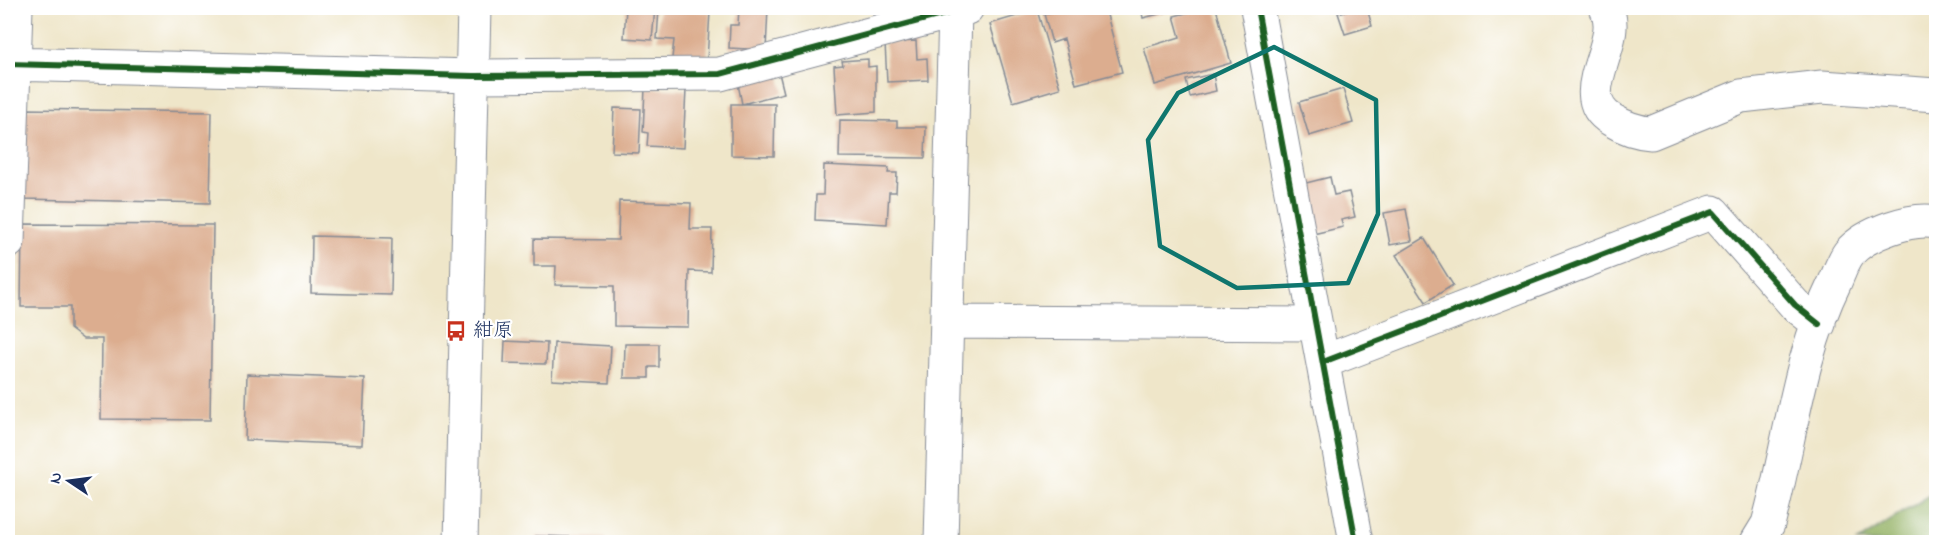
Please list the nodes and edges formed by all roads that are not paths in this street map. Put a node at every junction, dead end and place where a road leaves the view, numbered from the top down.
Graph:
1 (16, 8) edge
2 (474, 8) edge
3 (1257, 8) edge
4 (1606, 8) edge
5 (961, 9) edge
6 (11, 64) edge
7 (473, 76) junction
8 (1936, 95) edge
9 (1936, 222) edge
10 (8, 242) edge
11 (947, 322) junction
12 (1315, 324) junction
13 (1819, 324) junction
14 (1323, 362) junction
15 (461, 543) edge
16 (941, 543) edge
17 (1356, 543) edge
18 (1757, 543) edge

1 - 6 main road
2 - 7 main road
3 - 12 main road
4 - 8 main road
5 - 7 main road
5 - 11 main road
6 - 7 main road
6 - 10 main road
7 - 15 main road
9 - 13 main road
11 - 12 main road
11 - 16 main road
12 - 14 main road
13 - 14 main road
13 - 18 main road
14 - 17 main road

